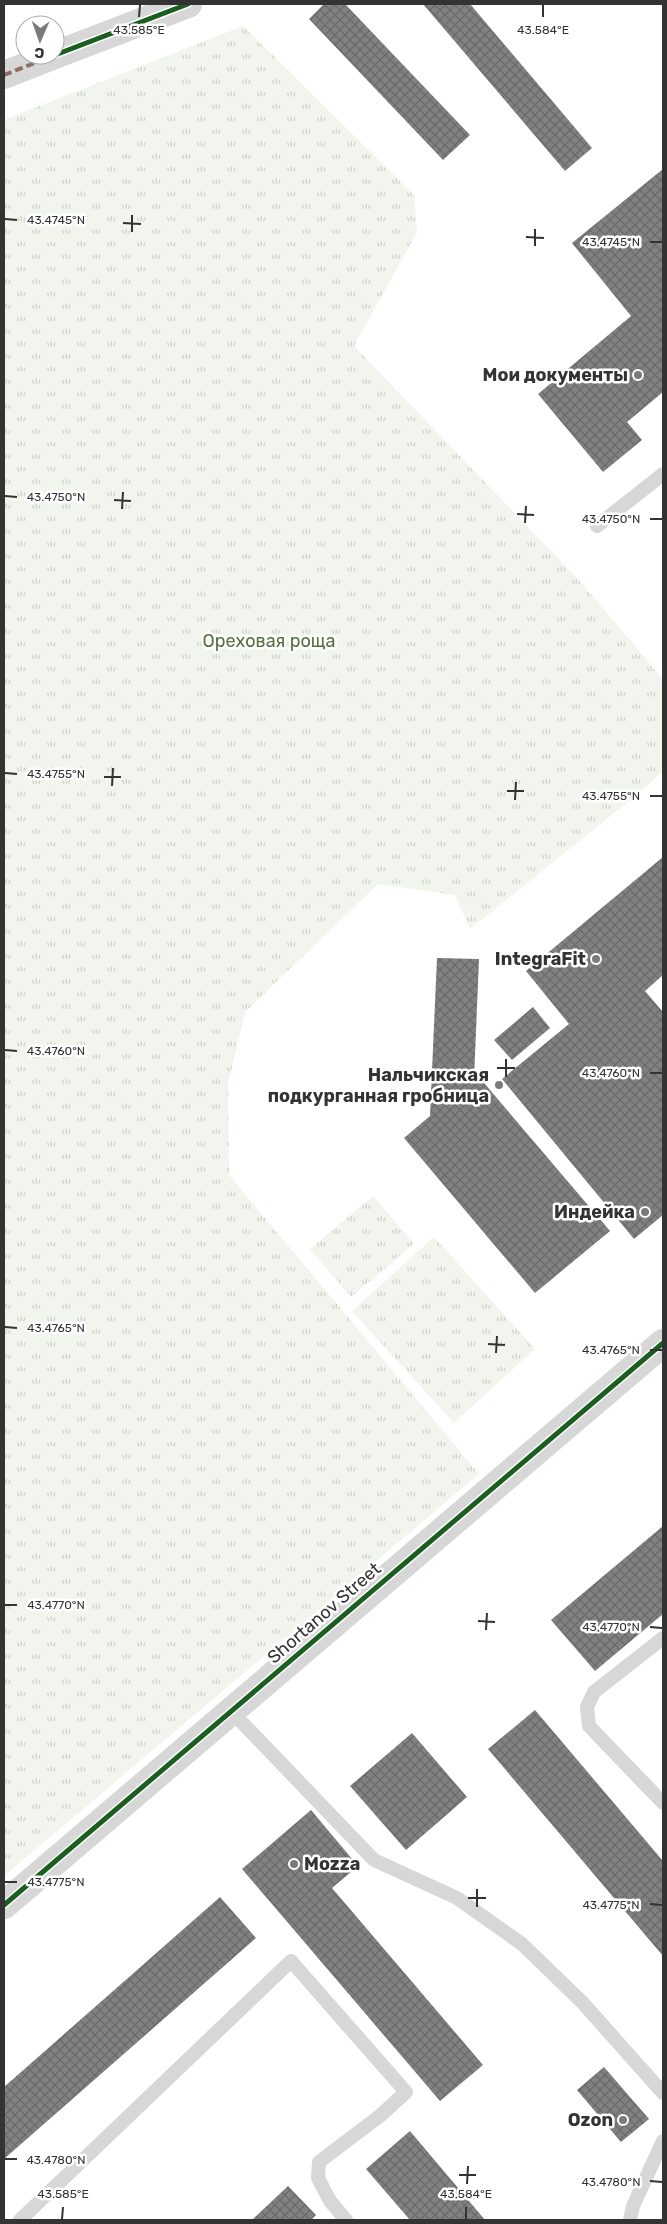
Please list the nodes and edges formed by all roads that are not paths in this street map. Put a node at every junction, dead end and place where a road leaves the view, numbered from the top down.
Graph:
1 (188, 4) edge
2 (65, 51) edge
3 (30, 65) edge
4 (4, 75) edge
5 (663, 474) edge
6 (597, 526) dead end
7 (663, 1343) edge
8 (663, 1638) edge
9 (231, 1710) junction
10 (663, 1803) edge
11 (4, 1905) edge
12 (663, 2093) edge
13 (663, 2141) edge
14 (20, 2220) edge
15 (346, 2220) edge
16 (630, 2220) edge

1 - 2 street
3 - 4 street
5 - 6 lane
7 - 9 street, Shortanov Street
8 - 10 lane
9 - 11 street, Shortanov Street
9 - 12 lane
13 - 16 lane
14 - 15 lane

